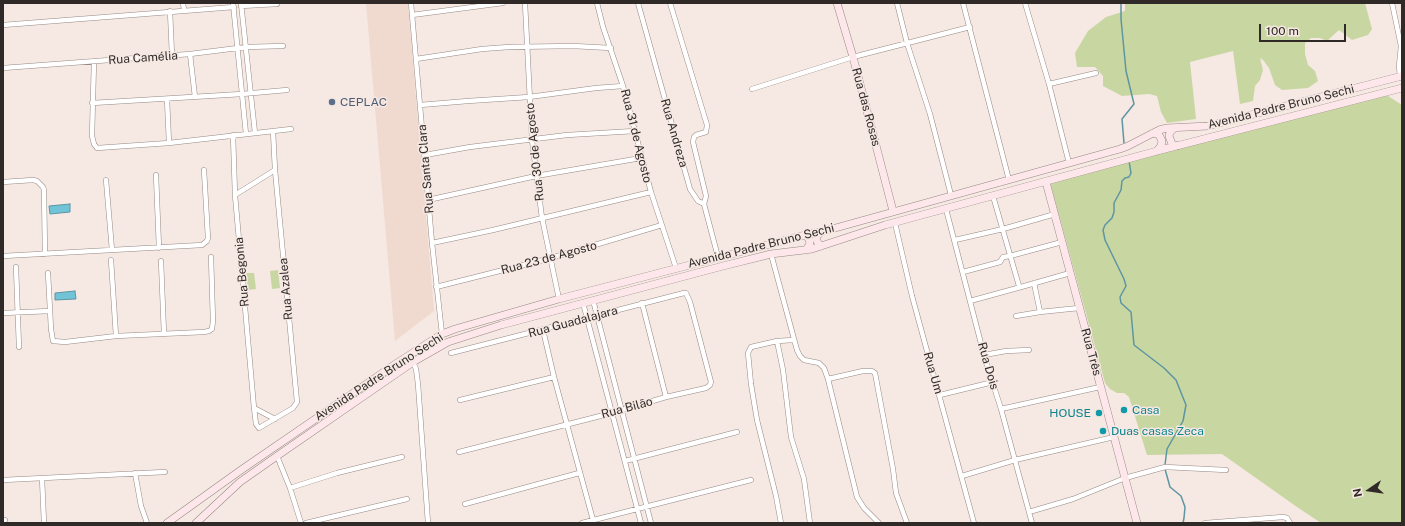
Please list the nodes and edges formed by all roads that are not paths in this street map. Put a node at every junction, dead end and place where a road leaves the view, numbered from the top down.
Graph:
1 (183, 3) edge
2 (411, 3) edge
3 (503, 3) edge
4 (525, 3) edge
5 (597, 3) edge
6 (638, 3) edge
7 (670, 3) edge
8 (837, 3) edge
9 (897, 3) edge
10 (963, 3) edge
11 (1025, 3) edge
12 (1392, 3) edge
13 (277, 4) dead end
14 (233, 5) edge
15 (241, 5) edge
16 (184, 10) junction
17 (170, 11) junction
18 (412, 15) junction
19 (3, 25) edge
20 (970, 27) junction
21 (907, 43) junction
22 (283, 46) dead end
23 (246, 47) junction
24 (527, 47) junction
25 (238, 48) junction
26 (611, 48) junction
27 (190, 54) junction
28 (172, 55) junction
29 (853, 57) junction
30 (416, 59) junction
31 (94, 61) junction
32 (3, 68) edge
33 (1096, 73) dead end
34 (1401, 76) edge
35 (1049, 84) junction
36 (623, 86) junction
37 (1402, 88) edge
38 (752, 89) dead end
39 (287, 90) dead end
40 (250, 93) junction
41 (242, 94) junction
42 (195, 97) junction
43 (529, 97) junction
44 (167, 98) junction
45 (92, 102) junction
46 (420, 105) junction
47 (1175, 128) junction
48 (291, 129) dead end
49 (273, 131) junction
50 (635, 131) junction
51 (255, 133) junction
52 (1153, 133) junction
53 (246, 134) junction
54 (233, 135) junction
55 (532, 140) junction
56 (169, 143) junction
57 (1177, 146) junction
58 (1157, 151) junction
59 (425, 155) junction
60 (641, 158) junction
61 (1069, 163) junction
62 (204, 170) dead end
63 (275, 170) junction
64 (156, 175) dead end
65 (536, 176) junction
66 (106, 180) dead end
67 (1009, 180) junction
68 (3, 182) edge
69 (1046, 182) junction
70 (651, 192) junction
71 (235, 195) junction
72 (951, 195) junction
73 (993, 196) junction
74 (428, 200) junction
75 (704, 204) junction
76 (946, 209) junction
77 (893, 211) junction
78 (1055, 214) junction
79 (542, 218) junction
80 (895, 223) junction
81 (662, 225) junction
82 (1003, 229) junction
83 (821, 232) junction
84 (805, 234) junction
85 (955, 240) junction
86 (1062, 242) junction
87 (432, 243) junction
88 (821, 246) junction
89 (159, 248) junction
90 (112, 250) junction
91 (806, 250) junction
92 (45, 254) junction
93 (771, 254) junction
94 (3, 256) edge
95 (1010, 256) junction
96 (210, 257) dead end
97 (718, 257) junction
98 (551, 258) junction
99 (111, 260) dead end
100 (161, 260) dead end
101 (16, 267) dead end
102 (676, 268) junction
103 (963, 272) junction
104 (48, 273) dead end
105 (1070, 273) junction
106 (1034, 282) junction
107 (436, 287) junction
108 (1021, 287) junction
109 (559, 298) junction
110 (593, 300) junction
111 (970, 301) junction
112 (690, 302) joint
113 (583, 303) junction
114 (642, 303) junction
115 (1079, 308) junction
116 (50, 311) junction
117 (18, 312) junction
118 (1040, 312) junction
119 (3, 313) edge
120 (597, 315) junction
121 (1016, 316) dead end
122 (587, 318) junction
123 (542, 330) junction
124 (164, 334) junction
125 (442, 334) junction
126 (116, 336) junction
127 (794, 340) junction
128 (777, 341) junction
129 (19, 347) dead end
130 (1029, 350) dead end
131 (451, 353) dead end
132 (984, 354) junction
133 (413, 362) junction
134 (554, 377) junction
135 (828, 379) junction
136 (993, 382) junction
137 (1100, 387) junction
138 (940, 395) junction
139 (666, 397) junction
140 (460, 400) dead end
141 (254, 408) junction
142 (1001, 409) junction
143 (621, 410) junction
144 (612, 413) junction
145 (275, 419) junction
146 (566, 423) junction
147 (261, 428) joint
148 (737, 432) dead end
149 (1114, 437) junction
150 (459, 452) dead end
151 (277, 456) junction
152 (402, 457) dead end
153 (634, 458) junction
154 (1016, 460) junction
155 (625, 461) junction
156 (1226, 470) dead end
157 (164, 472) dead end
158 (135, 473) junction
159 (579, 473) junction
160 (962, 476) junction
161 (42, 478) junction
162 (1125, 478) junction
163 (3, 480) edge
164 (751, 480) dead end
165 (290, 488) junction
166 (407, 499) dead end
167 (465, 504) dead end
168 (647, 507) junction
169 (637, 510) junction
170 (1029, 512) junction
171 (176, 520) edge
172 (593, 520) junction
173 (44, 523) edge
174 (147, 523) edge
175 (167, 523) edge
176 (196, 523) edge
177 (301, 523) edge
178 (306, 523) edge
179 (428, 523) edge
180 (582, 523) edge
181 (641, 523) edge
182 (651, 523) edge
183 (781, 523) edge
184 (810, 523) edge
185 (879, 523) edge
186 (907, 523) edge
187 (974, 523) edge
188 (1032, 523) edge
189 (1137, 523) edge
190 (1205, 523) edge
191 (1290, 523) edge

1 - 16 street
2 - 18 street, Rua Santa Clara
3 - 18 street
4 - 24 street, Rua 30 de Agosto
5 - 26 street, Rua 31 de Agosto
6 - 75 street, Rua Andreza
7 - 75 street
8 - 29 main road, Rua das Rosas
9 - 21 street
10 - 20 street
11 - 35 street
12 - 34 street
13 - 15 street
14 - 16 street
14 - 25 street
15 - 23 street
16 - 17 street
17 - 19 street
17 - 28 street
18 - 30 street, Rua Santa Clara
20 - 21 street
20 - 67 street
21 - 29 street
21 - 72 street
22 - 23 street, Rua Camélia
23 - 25 street, Rua Camélia
23 - 40 street
24 - 26 street
24 - 30 street
24 - 43 street, Rua 30 de Agosto
25 - 27 street, Rua Camélia
25 - 41 street
26 - 36 street, Rua 31 de Agosto
27 - 28 street, Rua Camélia
27 - 42 street
28 - 31 street, Rua Camélia
29 - 38 street
29 - 77 main road, Rua das Rosas
30 - 46 street, Rua Santa Clara
31 - 32 street, Rua Camélia
31 - 45 street
33 - 35 street
34 - 47 main road, Avenida Padre Bruno Sechi
35 - 61 street
36 - 43 street
36 - 50 street, Rua 31 de Agosto
37 - 57 main road, Avenida Padre Bruno Sechi
39 - 40 street
40 - 41 street
40 - 51 street
41 - 42 street
41 - 53 street
42 - 44 street
43 - 46 street
43 - 55 street, Rua 30 de Agosto
44 - 45 street
44 - 56 street
45 - 56 street
46 - 59 street, Rua Santa Clara
47 - 52 main road, Avenida Padre Bruno Sechi
47 - 57 main road
48 - 49 street
49 - 51 street
49 - 63 street, Rua Azalea
50 - 55 street
50 - 60 street, Rua 31 de Agosto
51 - 53 street
52 - 58 main road
52 - 61 main road, Avenida Padre Bruno Sechi
53 - 54 street
54 - 56 street
54 - 71 street, Rua Begonia
55 - 59 street
55 - 65 street, Rua 30 de Agosto
57 - 58 main road, Avenida Padre Bruno Sechi
58 - 69 main road, Avenida Padre Bruno Sechi
59 - 74 street, Rua Santa Clara
60 - 65 street
60 - 70 street, Rua 31 de Agosto
61 - 67 main road, Avenida Padre Bruno Sechi
62 - 89 street
63 - 71 street
63 - 145 street, Rua Azalea
64 - 89 street
65 - 74 street
65 - 79 street, Rua 30 de Agosto
66 - 90 street
67 - 72 main road, Avenida Padre Bruno Sechi
68 - 92 street
69 - 73 main road, Avenida Padre Bruno Sechi
69 - 78 main road, Rua Três
70 - 79 street
70 - 81 street, Rua 31 de Agosto
71 - 141 street, Rua Begonia
72 - 77 main road, Avenida Padre Bruno Sechi
73 - 76 main road, Avenida Padre Bruno Sechi
73 - 82 street
74 - 87 street, Rua Santa Clara
75 - 97 street, Rua Andreza
76 - 80 main road, Avenida Padre Bruno Sechi
76 - 85 street, Rua Dois
77 - 83 main road, Avenida Padre Bruno Sechi
78 - 82 street
78 - 86 main road, Rua Três
79 - 87 street
79 - 98 street, Rua 30 de Agosto
80 - 88 main road, Avenida Padre Bruno Sechi
80 - 138 street, Rua Um
81 - 98 street, Rua 23 de Agosto
81 - 102 street, Rua 31 de Agosto
82 - 85 street
82 - 95 street
83 - 84 main road, Avenida Padre Bruno Sechi
83 - 88 main road
84 - 91 main road
84 - 97 main road, Avenida Padre Bruno Sechi
85 - 103 street, Rua Dois
86 - 95 street
86 - 105 main road, Rua Três
87 - 107 street, Rua Santa Clara
88 - 91 main road, Avenida Padre Bruno Sechi
89 - 90 street
90 - 92 street
91 - 93 main road, Avenida Padre Bruno Sechi
92 - 94 street
93 - 110 main road, Avenida Padre Bruno Sechi
93 - 127 street
95 - 103 street
95 - 108 street
96 - 124 street
97 - 102 main road, Avenida Padre Bruno Sechi
98 - 107 street, Rua 23 de Agosto
98 - 109 street, Rua 30 de Agosto
99 - 126 street
100 - 124 street
101 - 117 street
102 - 109 main road, Avenida Padre Bruno Sechi
103 - 111 street, Rua Dois
104 - 116 street
105 - 106 street
105 - 115 main road, Rua Três
106 - 108 street
106 - 118 street
107 - 125 street, Rua Santa Clara
108 - 111 street
109 - 125 main road, Avenida Padre Bruno Sechi
110 - 113 main road, Avenida Padre Bruno Sechi
110 - 120 street
111 - 132 street, Rua Dois
112 - 114 street, Rua Guadalajara
112 - 139 street, Rua Bilão
113 - 122 street
113 - 133 main road, Avenida Padre Bruno Sechi
114 - 120 street, Rua Guadalajara
114 - 139 street
115 - 118 street
115 - 137 main road, Rua Três
116 - 117 street
116 - 126 street
117 - 119 street
117 - 129 street
118 - 121 street
120 - 122 street, Rua Guadalajara
120 - 143 street
122 - 123 street, Rua Guadalajara
122 - 144 street
123 - 131 street, Rua Guadalajara
123 - 134 street
124 - 126 street
125 - 171 main road, Avenida Padre Bruno Sechi
127 - 128 street
127 - 135 street
128 - 183 street
128 - 184 street
130 - 132 street
132 - 136 street, Rua Dois
133 - 151 main road, Avenida Padre Bruno Sechi
133 - 179 street
134 - 140 street
134 - 146 street
135 - 185 street
135 - 186 street
136 - 138 street
136 - 142 street, Rua Dois
137 - 142 street
137 - 149 main road, Rua Três
138 - 160 street, Rua Um
139 - 143 street, Rua Bilão
141 - 145 street
141 - 147 street, Rua Begonia
142 - 154 street, Rua Dois
143 - 144 street, Rua Bilão
143 - 153 street
144 - 146 street, Rua Bilão
144 - 155 street
145 - 147 street, Rua Azalea
146 - 150 street, Rua Bilão
146 - 159 street
148 - 153 street
149 - 154 street
149 - 162 main road, Rua Três
151 - 165 street
151 - 176 main road, Avenida Padre Bruno Sechi
152 - 165 street
153 - 155 street
153 - 168 street
154 - 160 street
154 - 170 street, Rua Dois
155 - 169 street
156 - 162 street
157 - 158 street
158 - 161 street
158 - 174 street
159 - 167 street
159 - 172 street
160 - 187 street, Rua Um
161 - 163 street
161 - 173 street
162 - 170 street
162 - 189 main road, Rua Três
164 - 168 street
165 - 177 street
166 - 178 street
168 - 169 street
168 - 182 street
169 - 172 street
169 - 181 street
170 - 188 street, Rua Dois
171 - 175 main road, Avenida Padre Bruno Sechi
172 - 180 street
190 - 191 street

